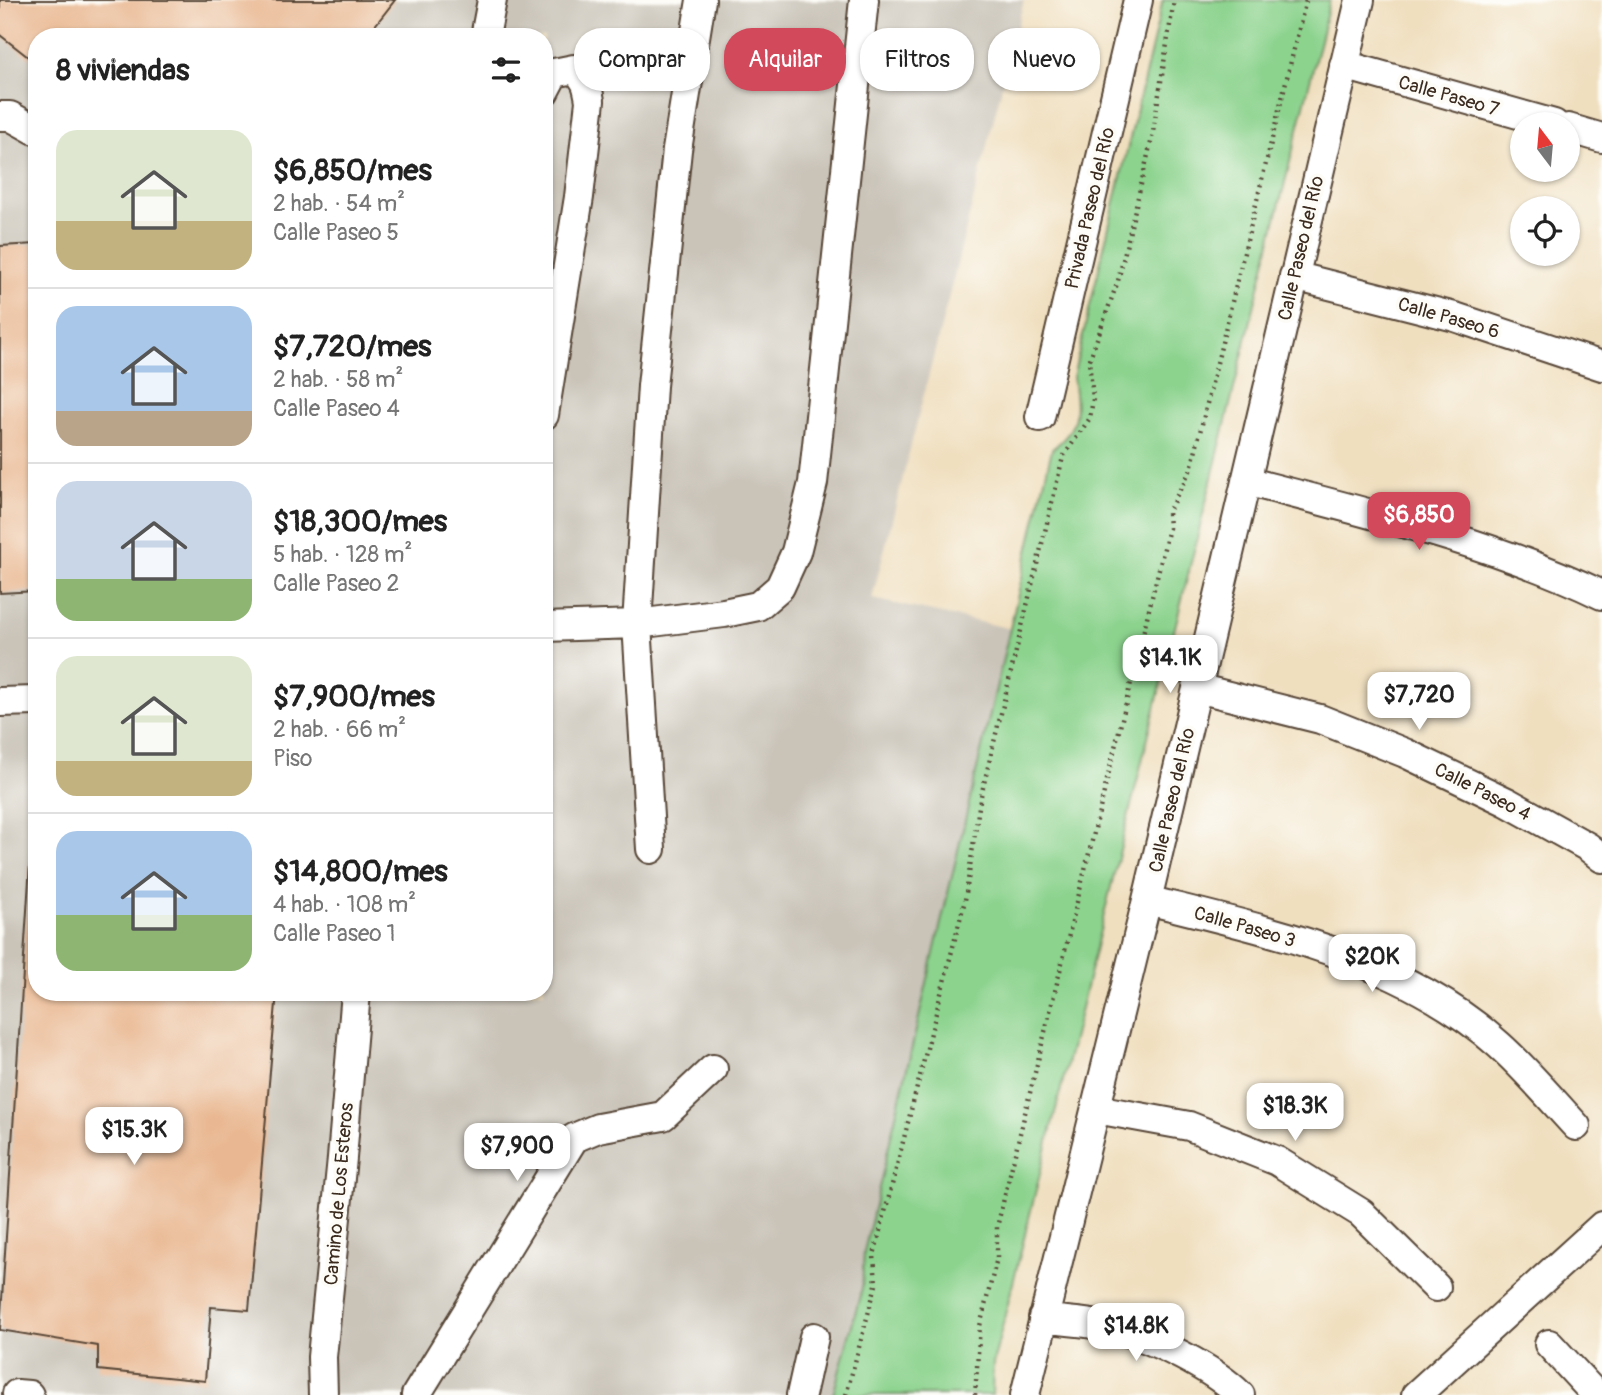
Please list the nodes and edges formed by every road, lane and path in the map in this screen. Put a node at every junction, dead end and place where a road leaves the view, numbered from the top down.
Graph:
1 (492, 0) edge
2 (701, 0) edge
3 (864, 0) edge
4 (1138, 0) edge
5 (1174, 0) edge
6 (1306, 0) edge
7 (1360, 0) edge
8 (487, 28) edge
9 (1344, 65) junction
10 (553, 74) edge
11 (1510, 112) edge
12 (0, 116) edge
13 (28, 126) edge
14 (1580, 132) edge
15 (1602, 138) edge
16 (1294, 276) junction
17 (553, 359) edge
18 (1602, 366) edge
19 (1040, 417) dead end
20 (1246, 481) junction
21 (1602, 595) edge
22 (637, 624) junction
23 (553, 627) edge
24 (1197, 688) junction
25 (28, 701) edge
26 (0, 702) edge
27 (650, 849) dead end
28 (1602, 858) edge
29 (1147, 900) junction
30 (355, 1001) edge
31 (713, 1069) dead end
32 (1096, 1109) junction
33 (1576, 1126) dead end
34 (1602, 1226) edge
35 (1436, 1287) dead end
36 (1043, 1318) junction
37 (814, 1337) dead end
38 (1549, 1344) dead end
39 (323, 1395) edge
40 (415, 1395) edge
41 (801, 1395) edge
42 (846, 1395) edge
43 (975, 1395) edge
44 (1025, 1395) edge
45 (1240, 1395) edge
46 (1416, 1395) edge
47 (1596, 1395) edge

1 - 8 street
2 - 22 street
3 - 22 street
4 - 19 street, Privada Paseo del Río
5 - 42 path
6 - 43 path
7 - 9 street, Calle Paseo del Río
9 - 11 street, Calle Paseo 7
9 - 16 street, Calle Paseo del Río
10 - 17 street
12 - 13 street
14 - 15 street
16 - 18 street, Calle Paseo 6
16 - 20 street, Calle Paseo del Río
20 - 21 street
20 - 24 street, Calle Paseo del Río
22 - 23 street
22 - 27 street
24 - 28 street, Calle Paseo 4
24 - 29 street, Calle Paseo del Río
25 - 26 street
29 - 32 street, Calle Paseo del Río
29 - 33 street, Calle Paseo 3
30 - 39 street, Camino de Los Esteros
31 - 40 street
32 - 35 street
32 - 36 street, Calle Paseo del Río
34 - 46 street
36 - 44 street, Calle Paseo del Río
36 - 45 street
37 - 41 street
38 - 47 street

